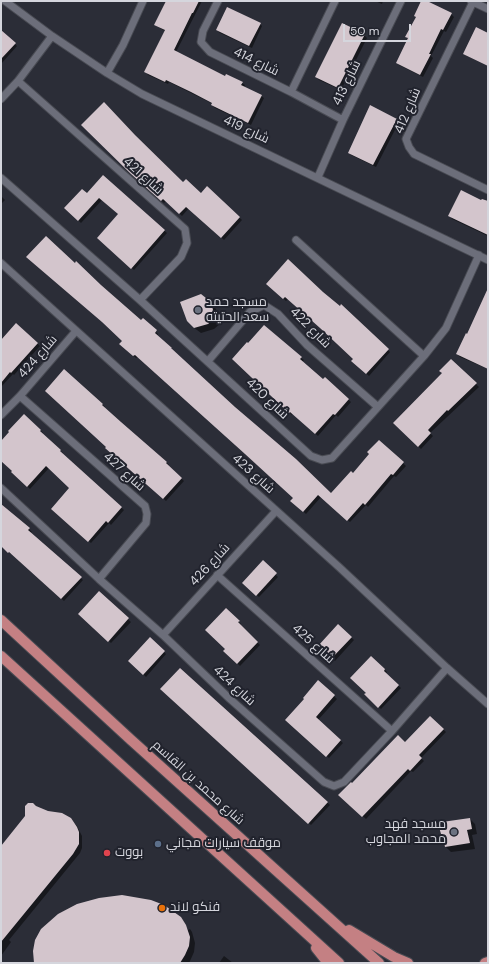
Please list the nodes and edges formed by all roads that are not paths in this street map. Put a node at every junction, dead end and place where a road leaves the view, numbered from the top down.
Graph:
1 (5, 1) edge
2 (143, 1) edge
3 (218, 1) edge
4 (335, 1) edge
5 (401, 1) edge
6 (472, 2) edge
7 (488, 9) edge
8 (52, 36) junction
9 (107, 73) junction
10 (18, 81) junction
11 (291, 92) junction
12 (1, 99) edge
13 (343, 120) junction
14 (318, 177) junction
15 (1, 178) edge
16 (488, 190) edge
17 (296, 240) dead end
18 (479, 255) junction
19 (488, 260) edge
20 (1, 262) edge
21 (140, 300) junction
22 (76, 331) junction
23 (424, 356) junction
24 (208, 361) junction
25 (20, 396) junction
26 (378, 408) junction
27 (1, 415) edge
28 (1, 488) edge
29 (276, 511) junction
30 (217, 575) junction
31 (99, 579) junction
32 (1, 620) edge
33 (163, 634) junction
34 (1, 656) edge
35 (447, 668) junction
36 (488, 704) edge
37 (392, 731) junction
38 (336, 924) junction
39 (301, 927) junction
40 (328, 963) edge
41 (339, 963) edge
42 (379, 963) edge
43 (408, 963) edge

1 - 8 street, شارع 419
2 - 9 street
3 - 11 street, شارع 414
4 - 11 street
5 - 13 street, شارع 413
6 - 7 street
6 - 16 street, شارع 412
8 - 9 street, شارع 419
8 - 10 street
9 - 14 street, شارع 419
10 - 12 street
10 - 21 street, شارع 421
11 - 13 street, شارع 414
13 - 14 street, شارع 413
14 - 18 street, شارع 419
15 - 21 street, شارع 420
17 - 23 street
18 - 19 street, شارع 419
18 - 23 street, شارع 420
20 - 22 street, شارع 423
21 - 24 street, شارع 420
22 - 25 street, شارع 424
22 - 29 street, شارع 423
23 - 26 street, شارع 420
24 - 26 street, شارع 420
24 - 26 street, شارع 422
25 - 27 street, شارع 424
25 - 31 street, شارع 427
28 - 31 street, شارع 424
29 - 30 street, شارع 426
29 - 35 street, شارع 423
30 - 33 street, شارع 426
30 - 37 street, شارع 425
31 - 33 street, شارع 424
32 - 38 main road, شارع محمد بن القاسم
33 - 37 street, شارع 424
34 - 39 main road
35 - 36 street, شارع 423
35 - 37 street, شارع 424
38 - 42 main road, شارع محمد بن القاسم
38 - 43 main road
39 - 40 main road
39 - 41 main road

